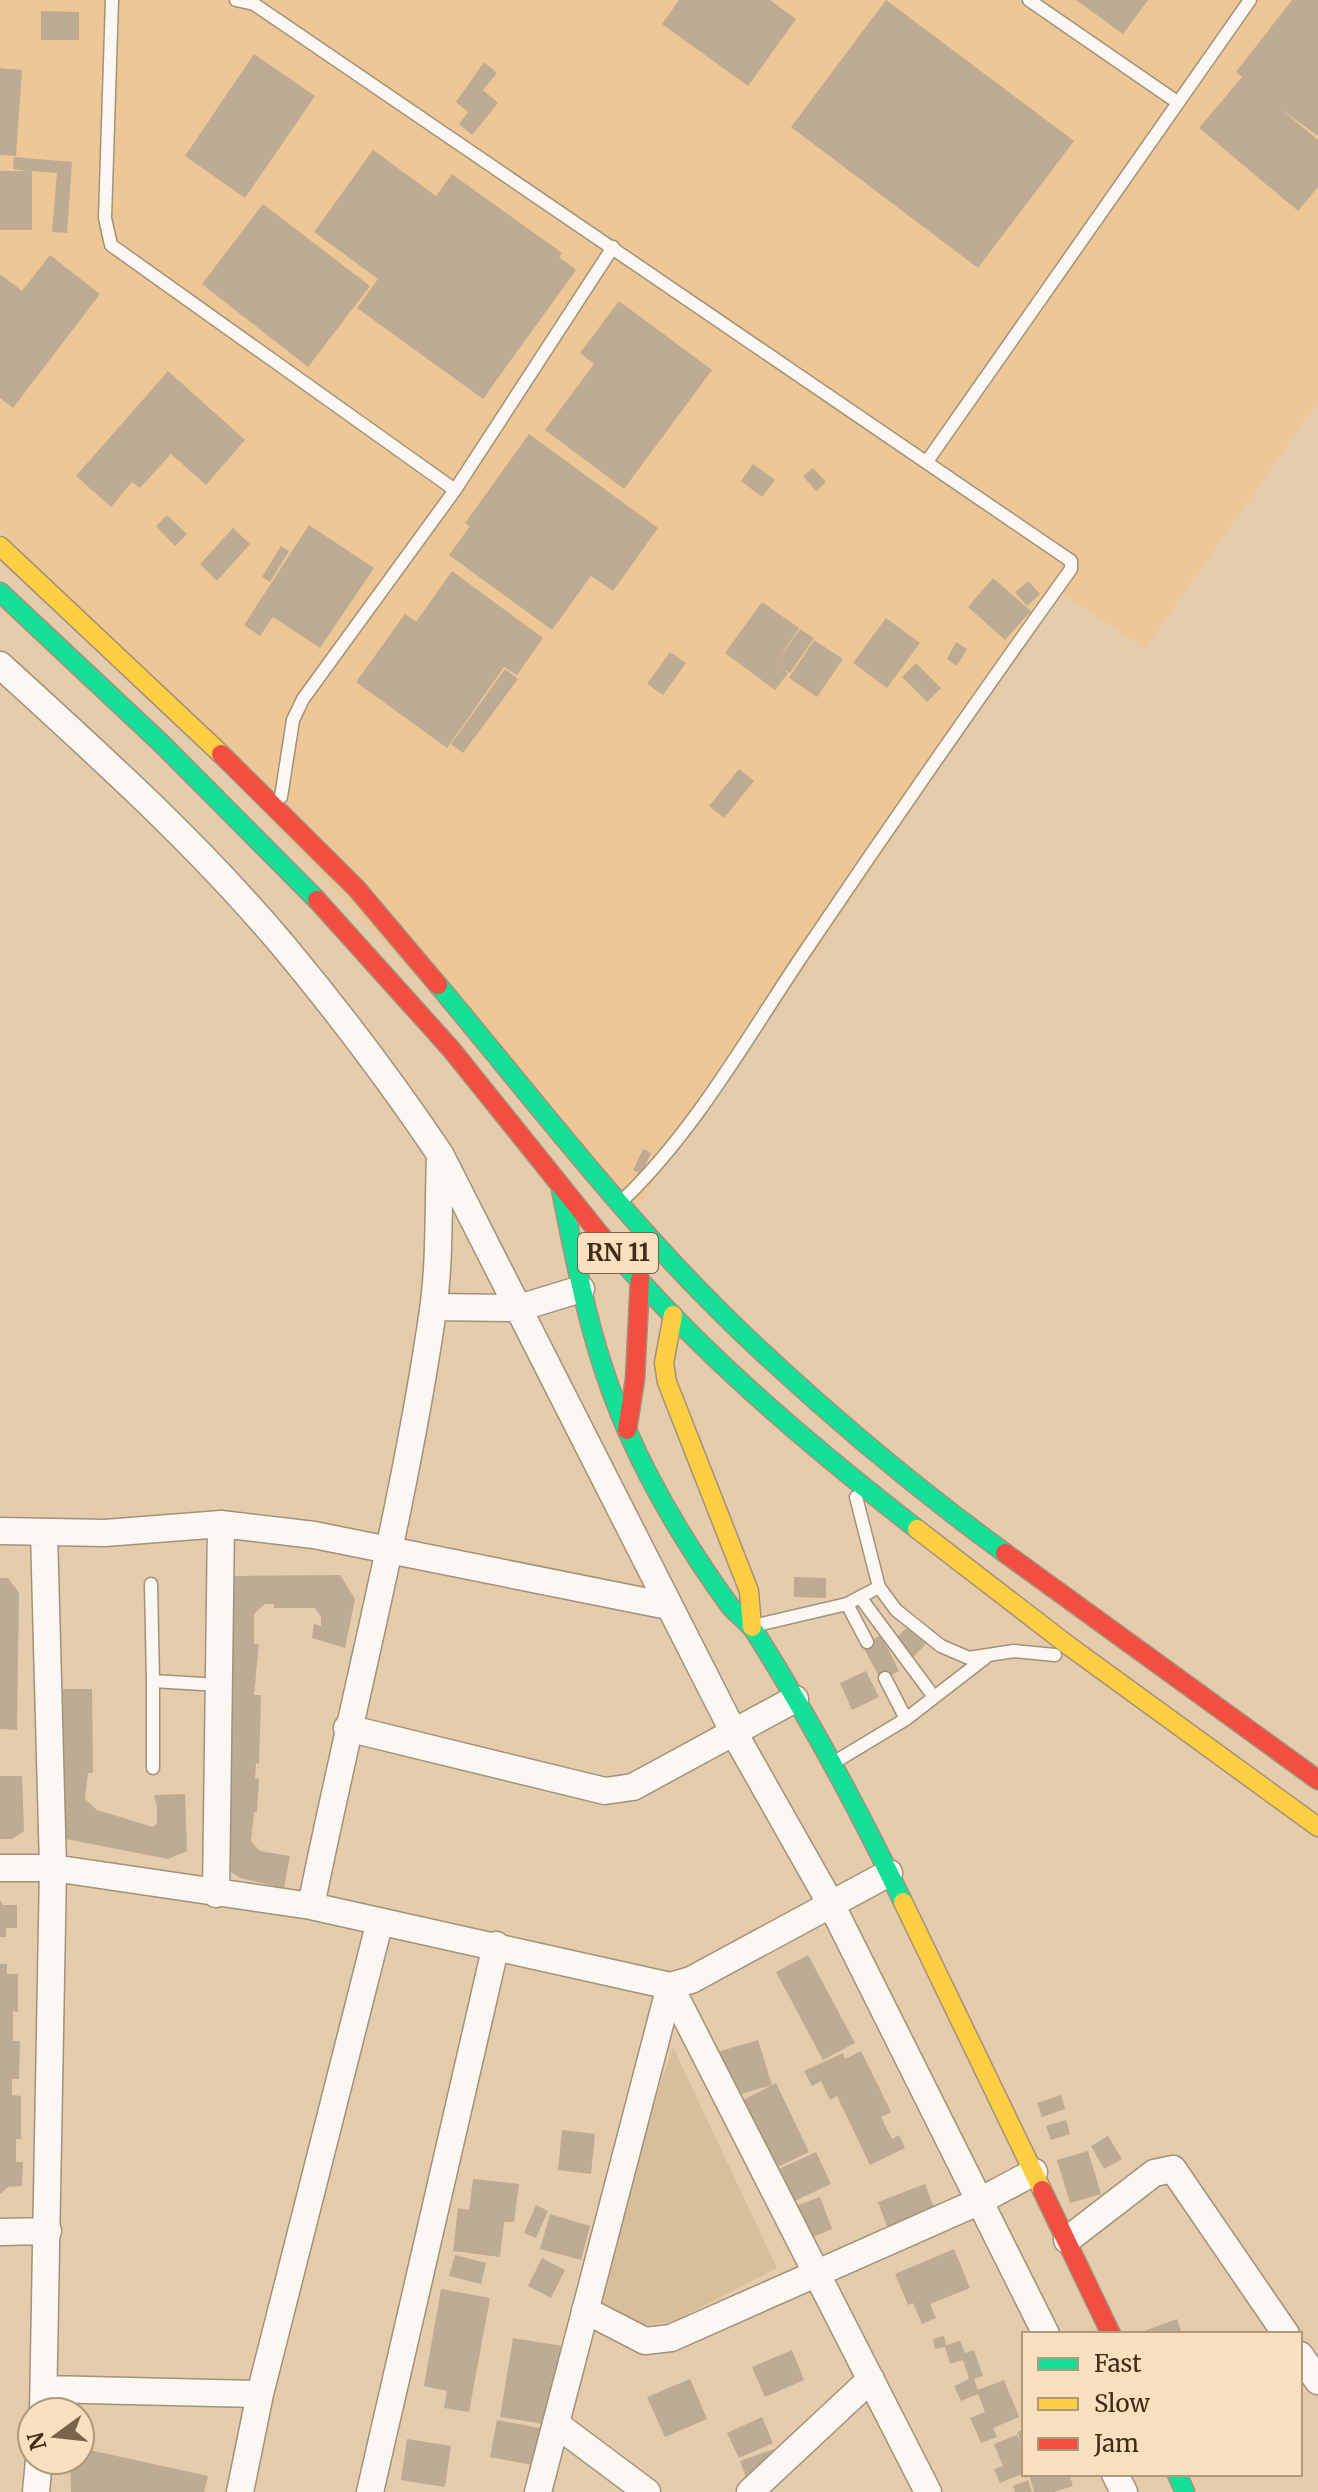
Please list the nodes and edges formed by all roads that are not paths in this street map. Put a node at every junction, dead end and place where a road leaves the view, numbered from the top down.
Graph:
1 (112, 0) edge
2 (236, 0) edge
3 (1029, 0) edge
4 (1250, 0) edge
5 (1177, 102) junction
6 (613, 247) junction
7 (928, 460) junction
8 (455, 490) junction
9 (0, 546) edge
10 (0, 592) edge
11 (0, 665) edge
12 (279, 808) junction
13 (440, 1154) junction
14 (561, 1189) junction
15 (620, 1203) junction
16 (640, 1279) junction
17 (581, 1289) junction
18 (434, 1307) junction
19 (519, 1308) junction
20 (673, 1315) junction
21 (627, 1430) junction
22 (850, 1479) junction
23 (221, 1524) junction
24 (0, 1531) edge
25 (44, 1532) junction
26 (389, 1552) junction
27 (151, 1584) dead end
28 (879, 1587) junction
29 (860, 1597) junction
30 (847, 1604) junction
31 (668, 1606) junction
32 (752, 1627) junction
33 (867, 1642) dead end
34 (985, 1658) junction
35 (1097, 1665) junction
36 (885, 1678) dead end
37 (153, 1681) junction
38 (219, 1685) junction
39 (934, 1697) junction
40 (795, 1699) junction
41 (906, 1719) junction
42 (347, 1728) junction
43 (733, 1731) junction
44 (831, 1765) junction
45 (153, 1768) dead end
46 (1318, 1780) edge
47 (1318, 1827) edge
48 (0, 1868) edge
49 (53, 1868) junction
50 (889, 1873) junction
51 (216, 1894) junction
52 (311, 1906) junction
53 (832, 1906) junction
54 (380, 1921) junction
55 (496, 1945) junction
56 (670, 1986) junction
57 (1034, 2172) junction
58 (980, 2201) junction
59 (48, 2231) junction
60 (0, 2232) edge
61 (1067, 2240) junction
62 (816, 2271) junction
63 (585, 2310) junction
64 (1045, 2332) edge
65 (1110, 2332) edge
66 (1285, 2332) edge
67 (1302, 2358) edge
68 (871, 2379) junction
69 (1318, 2381) edge
70 (260, 2394) junction
71 (44, 2396) edge
72 (96, 2399) edge
73 (556, 2424) junction
74 (240, 2492) edge
75 (370, 2492) edge
76 (538, 2492) edge
77 (647, 2492) edge
78 (750, 2492) edge
79 (928, 2492) edge

1 - 8 lane
2 - 6 lane
3 - 5 lane
4 - 5 lane
5 - 7 lane
6 - 7 lane
6 - 8 lane
7 - 15 lane
8 - 12 lane
9 - 12 main road, RN 11
10 - 14 main road, RN 11
11 - 13 street
12 - 15 main road, RN 11
13 - 18 street
13 - 19 street
14 - 16 main road, RN 11
14 - 17 main road
15 - 46 main road, RN 11
16 - 20 main road, RN 11
16 - 21 main road
17 - 19 street
17 - 21 main road
18 - 19 street
18 - 26 street
19 - 31 street
20 - 22 main road, RN 11
20 - 32 main road
21 - 32 main road
22 - 28 lane
22 - 35 main road, RN 11
23 - 25 street
23 - 26 street
23 - 38 street
24 - 25 street
25 - 49 street
26 - 31 street
26 - 42 street
27 - 37 lane
28 - 29 lane
28 - 34 lane
29 - 30 lane
29 - 39 lane
30 - 32 lane
30 - 33 lane
31 - 43 street
32 - 40 main road
34 - 35 lane
34 - 39 lane
35 - 47 main road, RN 11
36 - 41 lane
37 - 38 lane
37 - 45 lane
38 - 51 street
39 - 41 lane
40 - 43 street
40 - 44 main road
41 - 44 lane
42 - 43 street
42 - 52 street
43 - 53 street
44 - 50 main road
48 - 49 street
49 - 51 street
49 - 59 street
50 - 53 street
50 - 57 main road
51 - 52 street
52 - 54 street
53 - 56 street
53 - 58 street
54 - 55 street
54 - 70 street
55 - 56 street
55 - 75 street
56 - 62 street
56 - 63 street
57 - 58 street
57 - 61 main road
58 - 62 street
58 - 64 street
59 - 60 street
59 - 71 street
61 - 65 main road
61 - 66 street
62 - 63 street
62 - 68 street
63 - 73 street
67 - 69 street
68 - 78 street
68 - 79 street
70 - 72 street
70 - 74 street
73 - 76 street
73 - 77 street

